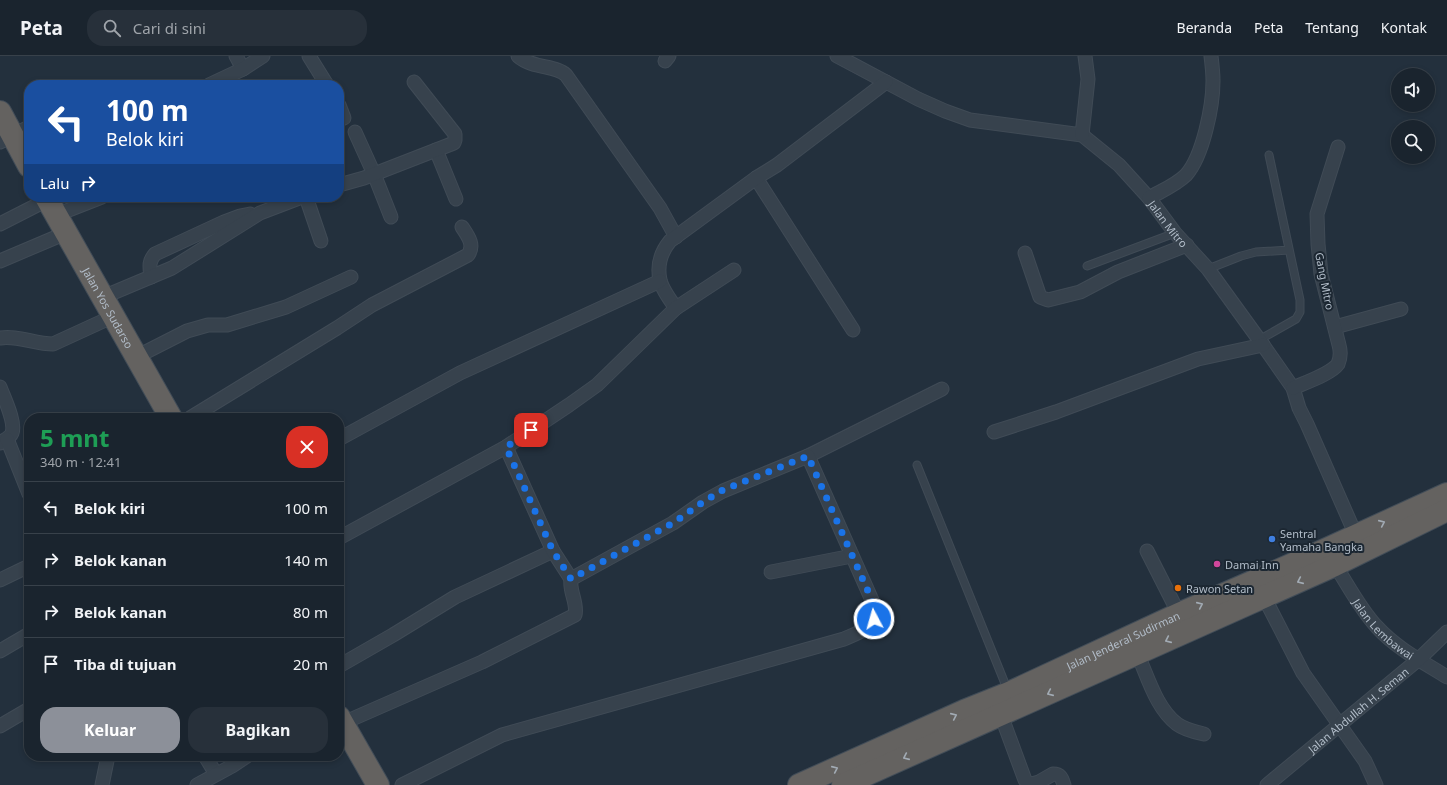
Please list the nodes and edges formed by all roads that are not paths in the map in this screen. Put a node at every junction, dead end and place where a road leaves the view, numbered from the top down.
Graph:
1 (236, 56) edge
2 (263, 56) edge
3 (309, 56) edge
4 (518, 56) edge
5 (837, 56) edge
6 (1085, 56) edge
7 (1211, 56) edge
8 (243, 69) junction
9 (220, 80) edge
10 (324, 80) edge
11 (414, 82) dead end
12 (886, 82) junction
13 (0, 112) edge
14 (355, 132) dead end
15 (14, 135) edge
16 (1082, 135) junction
17 (1338, 148) dead end
18 (436, 150) junction
19 (1269, 155) dead end
20 (24, 156) edge
21 (374, 174) junction
22 (756, 178) junction
23 (344, 184) edge
24 (1149, 198) junction
25 (456, 199) dead end
26 (85, 202) edge
27 (289, 202) edge
28 (308, 202) edge
29 (54, 211) edge
30 (260, 213) junction
31 (391, 217) dead end
32 (0, 224) edge
33 (462, 227) dead end
34 (1175, 233) junction
35 (676, 236) junction
36 (321, 241) dead end
37 (1186, 245) junction
38 (1289, 250) junction
39 (1025, 253) dead end
40 (0, 261) edge
41 (1087, 266) dead end
42 (1208, 269) junction
43 (734, 270) dead end
44 (151, 277) junction
45 (351, 277) dead end
46 (660, 281) junction
47 (103, 297) junction
48 (676, 308) junction
49 (1401, 309) dead end
50 (114, 316) junction
51 (1335, 327) junction
52 (853, 330) dead end
53 (0, 338) edge
54 (1261, 342) junction
55 (136, 357) junction
56 (0, 387) edge
57 (1293, 388) junction
58 (942, 389) dead end
59 (167, 413) edge
60 (198, 413) edge
61 (994, 432) dead end
62 (344, 436) edge
63 (4, 441) edge
64 (506, 447) junction
65 (808, 456) junction
66 (917, 465) dead end
67 (24, 483) edge
68 (1447, 494) edge
69 (1447, 510) edge
70 (344, 535) edge
71 (1360, 543) junction
72 (1147, 550) dead end
73 (553, 551) junction
74 (852, 556) junction
75 (1335, 565) junction
76 (24, 568) edge
77 (771, 572) dead end
78 (571, 579) junction
79 (0, 580) edge
80 (1264, 597) junction
81 (1178, 614) junction
82 (1447, 632) edge
83 (24, 637) edge
84 (0, 651) edge
85 (1137, 653) junction
86 (1419, 660) junction
87 (344, 663) edge
88 (1447, 677) edge
89 (1008, 693) junction
90 (24, 713) edge
91 (1001, 715) junction
92 (344, 719) edge
93 (1340, 724) junction
94 (344, 725) edge
95 (0, 726) edge
96 (1204, 734) dead end
97 (929, 736) junction
98 (107, 761) edge
99 (209, 761) edge
100 (238, 761) edge
101 (216, 774) junction
102 (102, 785) edge
103 (197, 785) edge
104 (378, 785) edge
105 (402, 785) edge
106 (799, 785) edge
107 (843, 785) edge
108 (1064, 785) edge
109 (1267, 785) edge
110 (1376, 785) edge

1 - 8 street
2 - 8 street
3 - 10 street
4 - 35 street
5 - 12 street
6 - 16 street
7 - 24 street
8 - 9 street
11 - 18 street
12 - 16 street
12 - 22 street
13 - 15 highway
14 - 21 street
15 - 20 highway
16 - 24 street, Jalan Mitro
17 - 51 street, Gang Mitro
18 - 21 street
18 - 25 street
19 - 38 lane
21 - 23 street
21 - 31 street
22 - 35 street
22 - 52 street
24 - 34 street, Jalan Mitro
26 - 29 street
27 - 30 street
28 - 36 street
29 - 32 street
29 - 40 street
29 - 47 highway, Jalan Yos Sudarso
30 - 44 street
30 - 44 street
33 - 60 street
34 - 37 street, Jalan Mitro
34 - 41 lane
35 - 46 street
37 - 39 street
37 - 42 street, Jalan Mitro
38 - 42 lane
38 - 54 lane
42 - 54 street, Jalan Mitro
43 - 48 street
44 - 47 street
45 - 55 street
46 - 48 street
46 - 62 street
47 - 50 highway, Jalan Yos Sudarso
48 - 64 street
49 - 51 street
50 - 53 street
50 - 55 highway, Jalan Yos Sudarso
51 - 57 street, Gang Mitro
54 - 57 street, Jalan Mitro
54 - 61 street
55 - 59 highway, Jalan Yos Sudarso
56 - 63 street
57 - 71 street, Jalan Mitro
58 - 65 street
63 - 67 street
64 - 70 street
64 - 73 street
65 - 74 street
65 - 78 street
66 - 89 lane
71 -> 68 highway, Jalan Jenderal Sudirman
69 - 71 highway, Jalan Jenderal Sudirman
71 - 75 highway, Jalan Jenderal Sudirman
81 -> 71 highway, Jalan Jenderal Sudirman
72 - 81 street
73 - 78 street
73 - 87 street
74 - 77 street
74 - 105 street
75 -> 80 highway, Jalan Jenderal Sudirman
75 - 86 street, Jalan Lembawai
76 - 79 street
78 - 92 street
80 -> 85 highway, Jalan Jenderal Sudirman
80 - 93 street
81 - 89 highway, Jalan Jenderal Sudirman
82 - 86 street, Jalan Abdullah H. Seman
83 - 84 street
85 -> 91 highway, Jalan Jenderal Sudirman
85 - 96 street
86 - 88 street, Jalan Lembawai
86 - 93 street, Jalan Abdullah H. Seman
97 -> 89 highway, Jalan Jenderal Sudirman
90 - 95 street
91 - 97 highway, Jalan Jenderal Sudirman
91 - 108 street
93 - 109 street, Jalan Abdullah H. Seman
93 - 110 street
94 - 104 highway
106 -> 97 highway, Jalan Jenderal Sudirman
97 -> 107 highway, Jalan Jenderal Sudirman
98 - 102 street
99 - 101 street
100 - 101 street
101 - 103 street

